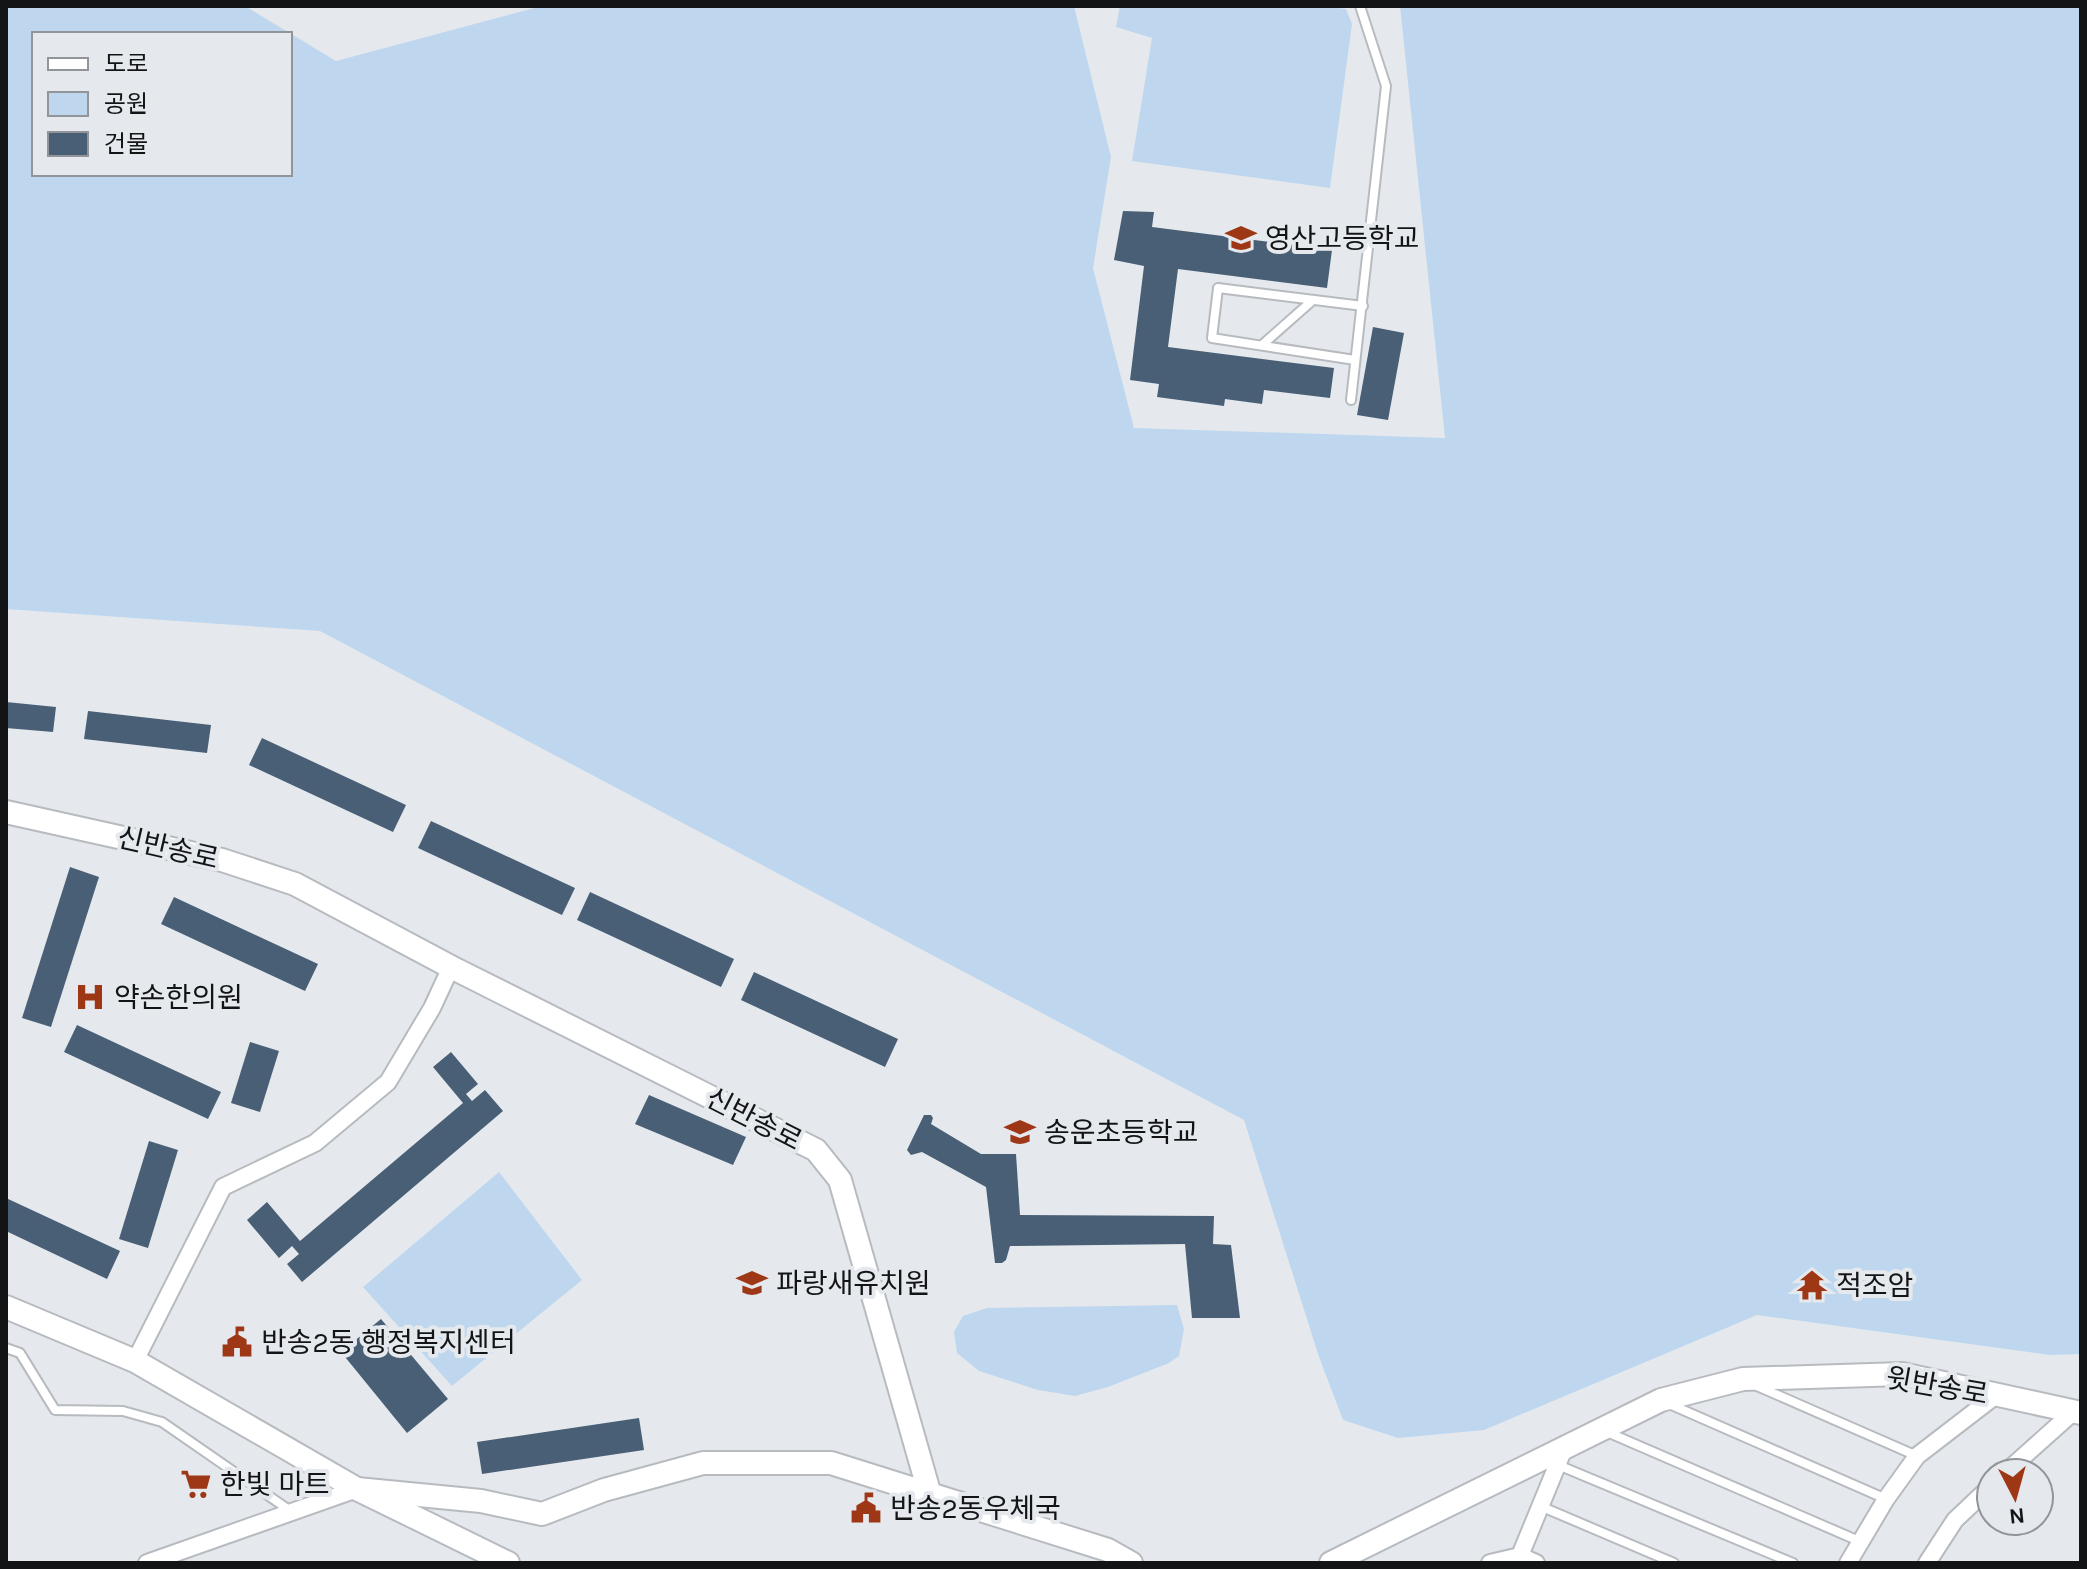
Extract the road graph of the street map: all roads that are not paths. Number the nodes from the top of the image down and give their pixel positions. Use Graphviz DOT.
graph roads {
  1 [pos="1360,6"];
  2 [pos="1313,300"];
  3 [pos="1363,306"];
  4 [pos="1262,345"];
  5 [pos="1355,360"];
  6 [pos="1351,400"];
  7 [pos="6,812"];
  8 [pos="451,967"];
  9 [pos="6,1307"];
  10 [pos="6,1348"];
  11 [pos="135,1361"];
  12 [pos="1743,1379"];
  13 [pos="1995,1396"];
  14 [pos="1661,1400"];
  15 [pos="2077,1413"];
  16 [pos="1601,1429"];
  17 [pos="1917,1456"];
  18 [pos="2024,1457"];
  19 [pos="1560,1458"];
  20 [pos="357,1489"];
  21 [pos="930,1495"];
  22 [pos="1886,1499"];
  23 [pos="1975,1501"];
  24 [pos="1540,1506"];
  25 [pos="293,1512"];
  26 [pos="1859,1541"];
  27 [pos="1518,1560"];
  28 [pos="151,1562"];
  29 [pos="508,1563"];
  30 [pos="1131,1563"];
  31 [pos="1331,1563"];
  32 [pos="1490,1563"];
  33 [pos="1536,1563"];
  34 [pos="1674,1563"];
  35 [pos="1793,1563"];
  36 [pos="1848,1563"];
  37 [pos="1927,1563"];
  1 -- 3 [label="lane"];
  2 -- 3 [label="lane"];
  2 -- 4 [label="lane"];
  2 -- 4 [label="lane"];
  3 -- 5 [label="lane"];
  4 -- 5 [label="lane"];
  5 -- 6 [label="lane"];
  7 -- 8 [label="main road, 신반송로"];
  8 -- 11 [label="street"];
  8 -- 21 [label="main road, 신반송로"];
  9 -- 11 [label="main road"];
  10 -- 25 [label="lane"];
  11 -- 20 [label="main road"];
  12 -- 13 [label="main road, 윗반송로"];
  12 -- 14 [label="main road, 윗반송로"];
  12 -- 17 [label="lane"];
  13 -- 15 [label="main road, 윗반송로"];
  13 -- 17 [label="street"];
  14 -- 16 [label="main road, 윗반송로"];
  14 -- 22 [label="lane"];
  15 -- 18 [label="street"];
  16 -- 19 [label="main road, 윗반송로"];
  16 -- 26 [label="lane"];
  17 -- 22 [label="street"];
  19 -- 24 [label="street"];
  19 -- 31 [label="main road, 윗반송로"];
  19 -- 35 [label="lane"];
  20 -- 21 [label="main road"];
  20 -- 25 [label="street"];
  20 -- 29 [label="main road"];
  21 -- 30 [label="main road"];
  22 -- 26 [label="street"];
  23 -- 37 [label="street"];
  24 -- 27 [label="street"];
  24 -- 34 [label="lane"];
  25 -- 28 [label="street"];
  26 -- 36 [label="street"];
  27 -- 32 [label="street"];
  27 -- 33 [label="street"];
}
